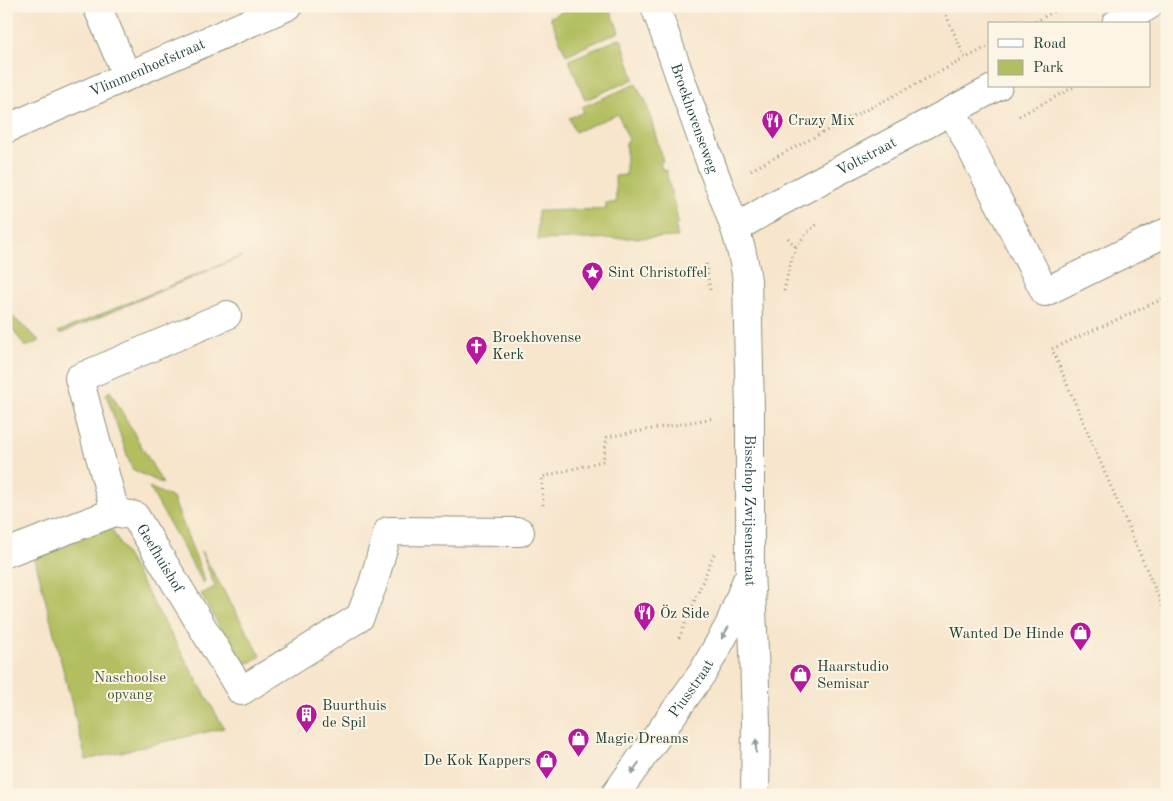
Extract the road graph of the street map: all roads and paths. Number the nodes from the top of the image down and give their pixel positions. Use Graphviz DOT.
graph roads {
  1 [pos="97,6"];
  2 [pos="288,6"];
  3 [pos="655,6"];
  4 [pos="942,6"];
  5 [pos="1064,6"];
  6 [pos="1148,6"];
  7 [pos="1035,22"];
  8 [pos="1120,22"];
  9 [pos="988,46"];
  10 [pos="965,58"];
  11 [pos="128,76"];
  12 [pos="990,91"];
  13 [pos="952,110"];
  14 [pos="6,129"];
  15 [pos="747,173"];
  16 [pos="736,228"];
  17 [pos="1167,232"];
  18 [pos="1167,297"];
  19 [pos="227,315"];
  20 [pos="750,412"];
  21 [pos="115,512"];
  22 [pos="750,512"];
  23 [pos="520,532"];
  24 [pos="6,553"];
  25 [pos="750,572"];
  26 [pos="1167,617"];
  27 [pos="677,645"];
  28 [pos="615,795"];
  29 [pos="755,795"];
  1 -- 11 [label="street"];
  2 -- 11 [label="street, Vlimmenhoefstraat"];
  3 -- 16 [label="street, Broekhovenseweg"];
  4 -- 10 [label="path"];
  5 -- 7 [label="path"];
  6 -- 8 [label="street"];
  9 -- 10 [label="path"];
  10 -- 12 [label="path"];
  10 -- 15 [label="path"];
  11 -- 14 [label="street, Vlimmenhoefstraat"];
  12 -- 13 [label="street, Voltstraat"];
  13 -- 16 [label="street, Voltstraat"];
  13 -- 17 [label="street"];
  16 -- 20 [label="street, Bisschop Zwijsenstraat"];
  18 -- 26 [label="path"];
  19 -- 21 [label="street"];
  20 -- 22 [label="street, Bisschop Zwijsenstraat"];
  20 -- 23 [label="path"];
  21 -- 23 [label="street, Geefhuishof"];
  21 -- 24 [label="street"];
  22 -- 25 [label="street, Bisschop Zwijsenstraat"];
  22 -- 27 [label="path"];
  25 -- 28 [label="street, Piusstraat, one-way"];
  29 -- 25 [label="street, Bisschop Zwijsenstraat, one-way"];
}
